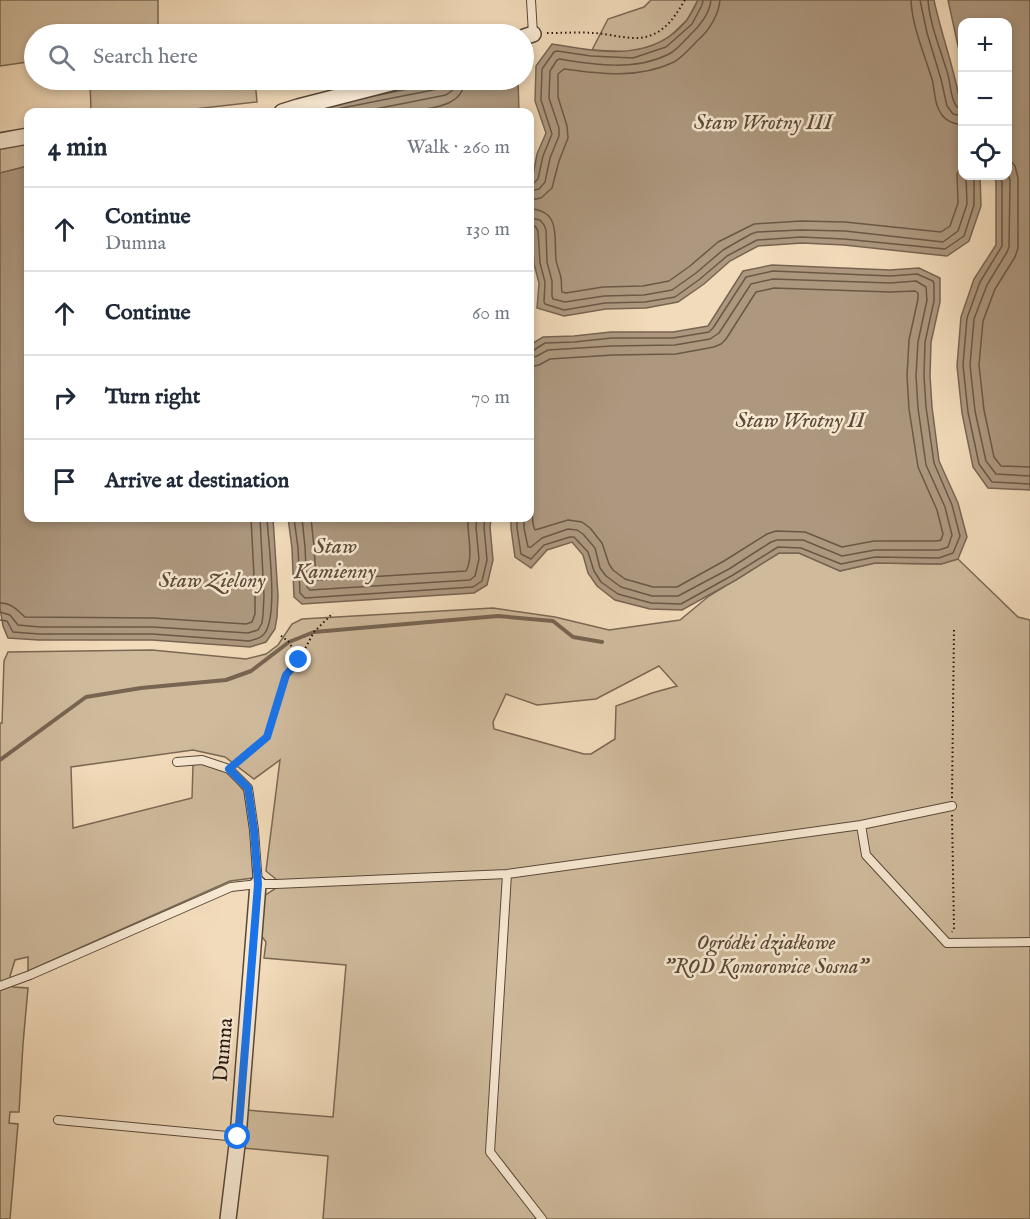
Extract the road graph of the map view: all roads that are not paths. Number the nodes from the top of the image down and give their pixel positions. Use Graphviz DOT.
graph roads {
  1 [pos="531,0"];
  2 [pos="529,24"];
  3 [pos="365,90"];
  4 [pos="295,108"];
  5 [pos="24,137"];
  6 [pos="0,141"];
  7 [pos="177,762"];
  8 [pos="952,806"];
  9 [pos="861,825"];
  10 [pos="507,874"];
  11 [pos="258,884"];
  12 [pos="1030,942"];
  13 [pos="0,986"];
  14 [pos="58,1120"];
  15 [pos="238,1137"];
  16 [pos="228,1219"];
  17 [pos="542,1219"];
  1 -- 2 [label="lane"];
  3 -- 4 [label="street"];
  5 -- 6 [label="street"];
  7 -- 11 [label="lane"];
  8 -- 9 [label="lane"];
  9 -- 10 [label="lane"];
  9 -- 12 [label="lane"];
  10 -- 11 [label="lane"];
  10 -- 17 [label="lane"];
  11 -- 13 [label="lane"];
  11 -- 15 [label="street, Dumna"];
  14 -- 15 [label="lane"];
  15 -- 16 [label="street, Dumna"];
}
